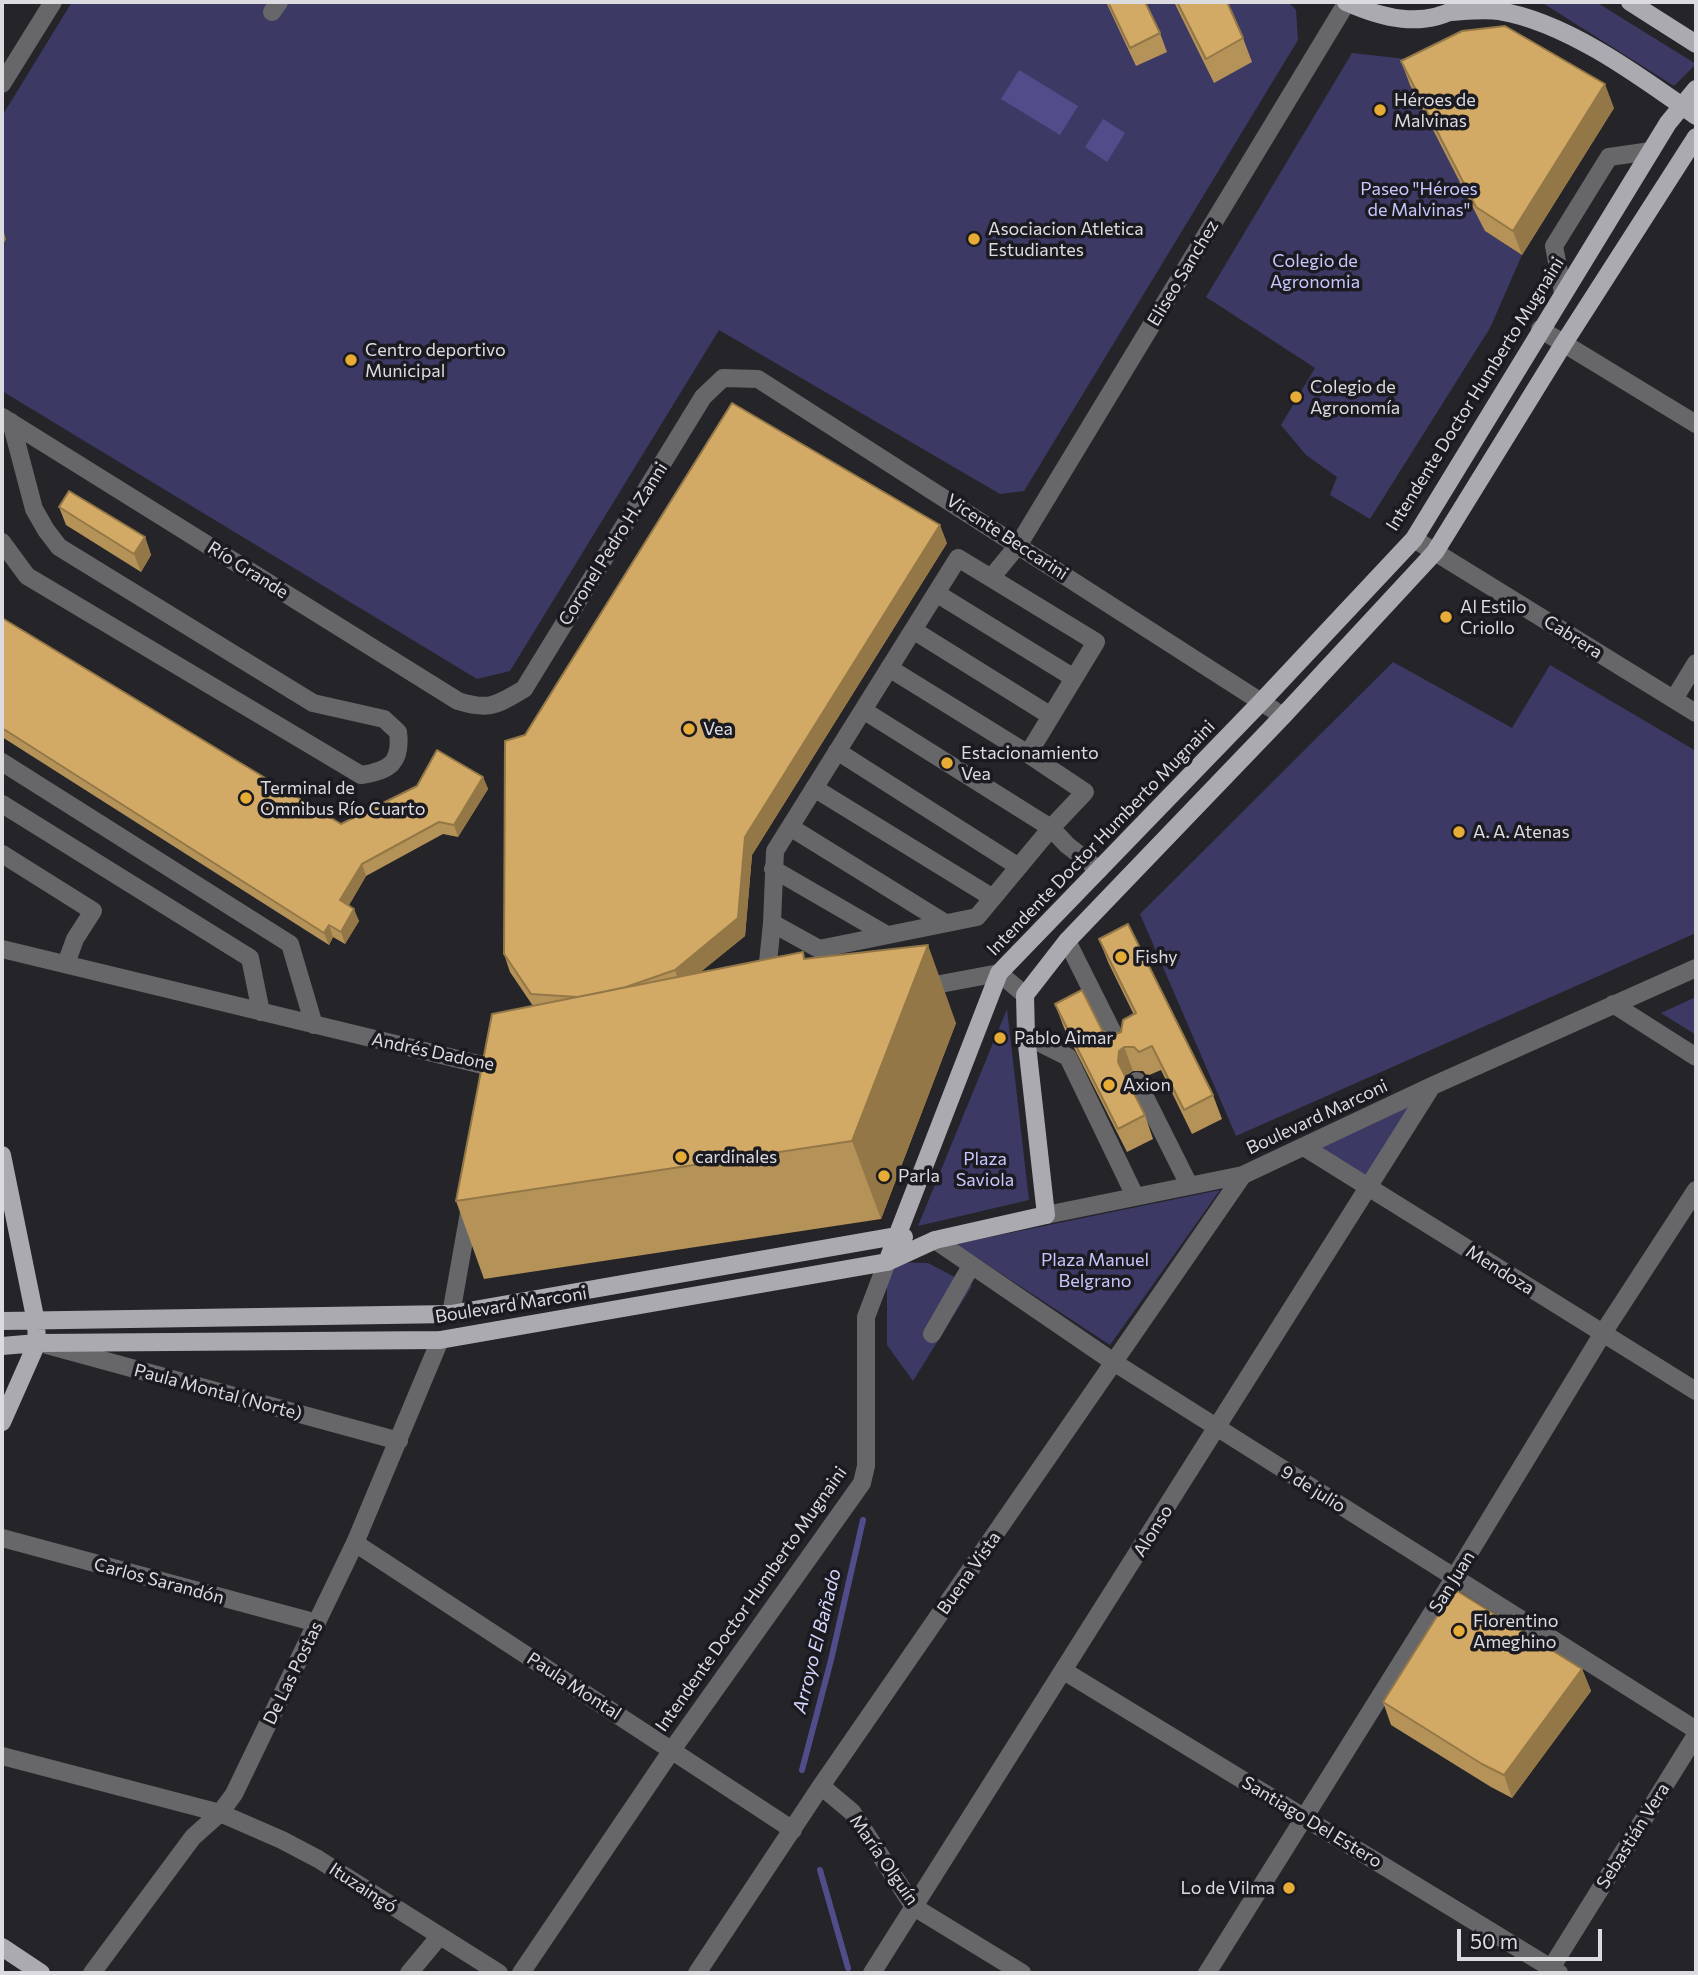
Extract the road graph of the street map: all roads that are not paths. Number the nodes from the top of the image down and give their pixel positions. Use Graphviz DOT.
graph roads {
  1 [pos="53,2"];
  2 [pos="1347,2"];
  3 [pos="1468,2"];
  4 [pos="1636,3"];
  5 [pos="1451,12"];
  6 [pos="1696,44"];
  7 [pos="2,84"];
  8 [pos="1696,89"];
  9 [pos="1689,111"];
  10 [pos="1696,137"];
  11 [pos="1651,151"];
  12 [pos="1563,293"];
  13 [pos="1540,329"];
  14 [pos="1564,343"];
  15 [pos="723,378"];
  16 [pos="6,420"];
  17 [pos="1696,424"];
  18 [pos="1414,539"];
  19 [pos="2,542"];
  20 [pos="1019,544"];
  21 [pos="1435,552"];
  22 [pos="991,579"];
  23 [pos="936,593"];
  24 [pos="913,630"];
  25 [pos="1696,663"];
  26 [pos="889,668"];
  27 [pos="1074,678"];
  28 [pos="1674,699"];
  29 [pos="1262,701"];
  30 [pos="499,704"];
  31 [pos="863,710"];
  32 [pos="1696,713"];
  33 [pos="1051,716"];
  34 [pos="1283,716"];
  35 [pos="837,751"];
  36 [pos="1028,754"];
  37 [pos="2,762"];
  38 [pos="814,788"];
  39 [pos="2,804"];
  40 [pos="790,827"];
  41 [pos="1051,828"];
  42 [pos="2,853"];
  43 [pos="1019,866"];
  44 [pos="773,869"];
  45 [pos="1099,870"];
  46 [pos="993,898"];
  47 [pos="772,923"];
  48 [pos="945,923"];
  49 [pos="887,935"];
  50 [pos="1067,941"];
  51 [pos="2,949"];
  52 [pos="66,964"];
  53 [pos="1696,968"];
  54 [pos="999,973"];
  55 [pos="896,993"];
  56 [pos="766,995"];
  57 [pos="1025,995"];
  58 [pos="1612,1004"];
  59 [pos="261,1012"];
  60 [pos="314,1025"];
  61 [pos="1026,1036"];
  62 [pos="1121,1049"];
  63 [pos="1696,1056"];
  64 [pos="522,1063"];
  65 [pos="1138,1081"];
  66 [pos="1432,1086"];
  67 [pos="1304,1147"];
  68 [pos="2,1155"];
  69 [pos="1243,1175"];
  70 [pos="1189,1185"];
  71 [pos="1367,1188"];
  72 [pos="1696,1190"];
  73 [pos="473,1191"];
  74 [pos="1135,1196"];
  75 [pos="1046,1215"];
  76 [pos="896,1236"];
  77 [pos="935,1240"];
  78 [pos="887,1262"];
  79 [pos="971,1266"];
  80 [pos="450,1314"];
  81 [pos="2,1321"];
  82 [pos="36,1322"];
  83 [pos="1603,1333"];
  84 [pos="932,1334"];
  85 [pos="440,1340"];
  86 [pos="37,1342"];
  87 [pos="2,1346"];
  88 [pos="1115,1363"];
  89 [pos="1696,1391"];
  90 [pos="2,1422"];
  91 [pos="1217,1428"];
  92 [pos="399,1441"];
  93 [pos="2,1538"];
  94 [pos="355,1543"];
  95 [pos="1454,1578"];
  96 [pos="317,1623"];
  97 [pos="1064,1671"];
  98 [pos="1696,1730"];
  99 [pos="1696,1735"];
  100 [pos="672,1750"];
  101 [pos="2,1756"];
  102 [pos="821,1786"];
  103 [pos="220,1814"];
  104 [pos="1305,1817"];
  105 [pos="793,1830"];
  106 [pos="914,1907"];
  107 [pos="439,1937"];
  108 [pos="2,1948"];
  109 [pos="1553,1972"];
  110 [pos="41,1973"];
  111 [pos="92,1973"];
  112 [pos="409,1973"];
  113 [pos="499,1973"];
  114 [pos="520,1973"];
  115 [pos="697,1973"];
  116 [pos="872,1973"];
  117 [pos="1022,1973"];
  118 [pos="1207,1973"];
  1 -- 7 [label="street"];
  2 -- 5 [label="main road"];
  2 -- 20 [label="street, Eliseo Sanchez"];
  3 -- 5 [label="main road"];
  4 -- 6 [label="main road"];
  5 -- 9 [label="main road"];
  8 -- 9 [label="main road, Intendente Doctor Humberto Mugnaini"];
  9 -- 11 [label="main road, Intendente Doctor Humberto Mugnaini"];
  10 -- 14 [label="main road"];
  11 -- 12 [label="main road, Intendente Doctor Humberto Mugnaini"];
  11 -- 12 [label="street"];
  12 -- 13 [label="main road, Intendente Doctor Humberto Mugnaini"];
  13 -- 14 [label="street"];
  13 -- 18 [label="main road, Intendente Doctor Humberto Mugnaini"];
  14 -- 17 [label="street"];
  14 -- 21 [label="main road"];
  15 -- 20 [label="street, Vicente Beccarini"];
  15 -- 30 [label="street, Coronel Pedro H. Zanni"];
  16 -- 19 [label="street"];
  16 -- 30 [label="street, Río Grande"];
  18 -- 21 [label="street, Cabrera"];
  18 -- 29 [label="main road, Intendente Doctor Humberto Mugnaini"];
  20 -- 22 [label="street, Eliseo Sanchez"];
  20 -- 29 [label="street, Vicente Beccarini"];
  21 -- 28 [label="street, Cabrera"];
  21 -- 34 [label="main road"];
  22 -- 23 [label="street"];
  22 -- 27 [label="street"];
  23 -- 24 [label="street"];
  23 -- 27 [label="street"];
  24 -- 26 [label="street"];
  24 -- 33 [label="street"];
  25 -- 28 [label="street"];
  26 -- 31 [label="street"];
  26 -- 36 [label="street"];
  27 -- 33 [label="street"];
  28 -- 32 [label="street, Cabrera"];
  29 -- 34 [label="street, Vicente Beccarini"];
  29 -- 45 [label="main road, Intendente Doctor Humberto Mugnaini"];
  31 -- 35 [label="street"];
  31 -- 41 [label="street"];
  33 -- 36 [label="street"];
  34 -- 50 [label="main road"];
  35 -- 38 [label="street"];
  35 -- 43 [label="street"];
  36 -- 41 [label="street"];
  37 -- 60 [label="street"];
  38 -- 40 [label="street"];
  38 -- 46 [label="street"];
  39 -- 59 [label="street"];
  40 -- 44 [label="street"];
  40 -- 48 [label="street"];
  41 -- 43 [label="street"];
  41 -- 45 [label="street"];
  42 -- 52 [label="street"];
  43 -- 46 [label="street"];
  44 -- 47 [label="street"];
  44 -- 49 [label="street"];
  45 -- 54 [label="main road, Intendente Doctor Humberto Mugnaini"];
  46 -- 48 [label="street"];
  47 -- 49 [label="street"];
  47 -- 56 [label="street"];
  48 -- 49 [label="street"];
  50 -- 57 [label="main road"];
  50 -- 62 [label="street"];
  51 -- 52 [label="street, Andrés Dadone"];
  52 -- 59 [label="street, Andrés Dadone"];
  53 -- 58 [label="street, Boulevard Marconi"];
  54 -- 55 [label="street"];
  54 -- 57 [label="street"];
  54 -- 76 [label="main road, Intendente Doctor Humberto Mugnaini"];
  57 -- 61 [label="main road"];
  58 -- 63 [label="street"];
  58 -- 66 [label="street, Boulevard Marconi"];
  59 -- 60 [label="street, Andrés Dadone"];
  60 -- 64 [label="street, Andrés Dadone"];
  61 -- 74 [label="street"];
  61 -- 75 [label="main road"];
  65 -- 70 [label="street"];
  66 -- 67 [label="street, Boulevard Marconi"];
  66 -- 71 [label="street, Alonso"];
  67 -- 69 [label="street, Boulevard Marconi"];
  67 -- 71 [label="street, Mendoza"];
  68 -- 82 [label="main road"];
  69 -- 70 [label="street, Boulevard Marconi"];
  69 -- 88 [label="street, Buena Vista"];
  70 -- 74 [label="street, Boulevard Marconi"];
  71 -- 83 [label="street, Mendoza"];
  71 -- 91 [label="street, Alonso"];
  72 -- 83 [label="street, San Juan"];
  73 -- 80 [label="street"];
  74 -- 75 [label="street, Boulevard Marconi"];
  75 -- 77 [label="main road, Boulevard Marconi"];
  76 -- 77 [label="main road, Boulevard Marconi"];
  76 -- 78 [label="main road, Intendente Doctor Humberto Mugnaini"];
  76 -- 80 [label="main road, Boulevard Marconi"];
  77 -- 78 [label="main road, Boulevard Marconi"];
  77 -- 79 [label="street, 9 de julio"];
  78 -- 85 [label="main road, Boulevard Marconi"];
  78 -- 100 [label="street, Intendente Doctor Humberto Mugnaini"];
  79 -- 84 [label="street"];
  79 -- 88 [label="street, 9 de julio"];
  80 -- 82 [label="main road, Boulevard Marconi"];
  81 -- 82 [label="main road, Boulevard Marconi"];
  82 -- 86 [label="main road"];
  83 -- 89 [label="street, Mendoza"];
  83 -- 95 [label="street, San Juan"];
  85 -- 86 [label="main road, Boulevard Marconi"];
  85 -- 92 [label="street, De Las Postas"];
  86 -- 87 [label="main road, Boulevard Marconi"];
  86 -- 90 [label="main road"];
  86 -- 92 [label="street, Paula Montal (Norte)"];
  88 -- 91 [label="street, 9 de julio"];
  88 -- 102 [label="street, Buena Vista"];
  91 -- 95 [label="street, 9 de julio"];
  91 -- 97 [label="street, Alonso"];
  92 -- 94 [label="street, De Las Postas"];
  93 -- 96 [label="street, Carlos Sarandón"];
  94 -- 96 [label="street, De Las Postas"];
  94 -- 100 [label="street, Paula Montal"];
  95 -- 98 [label="street, 9 de julio"];
  95 -- 104 [label="street, San Juan"];
  96 -- 103 [label="street, De Las Postas"];
  97 -- 104 [label="street, Santiago Del Estero"];
  97 -- 106 [label="street, Alonso"];
  99 -- 109 [label="street, Sebastián Vera"];
  100 -- 105 [label="street, Paula Montal"];
  100 -- 114 [label="street, Intendente Doctor Humberto Mugnaini"];
  101 -- 103 [label="street, Ituzaingó"];
  102 -- 105 [label="street, Buena Vista"];
  102 -- 106 [label="street, María Olguín"];
  103 -- 107 [label="street, Ituzaingó"];
  103 -- 111 [label="street, De Las Postas"];
  104 -- 109 [label="street, Santiago Del Estero"];
  104 -- 118 [label="street, San Juan"];
  105 -- 115 [label="street, Buena Vista"];
  106 -- 116 [label="street, Alonso"];
  106 -- 117 [label="street, María Olguín"];
  107 -- 112 [label="street"];
  107 -- 113 [label="street, Ituzaingó"];
  108 -- 110 [label="main road"];
}
